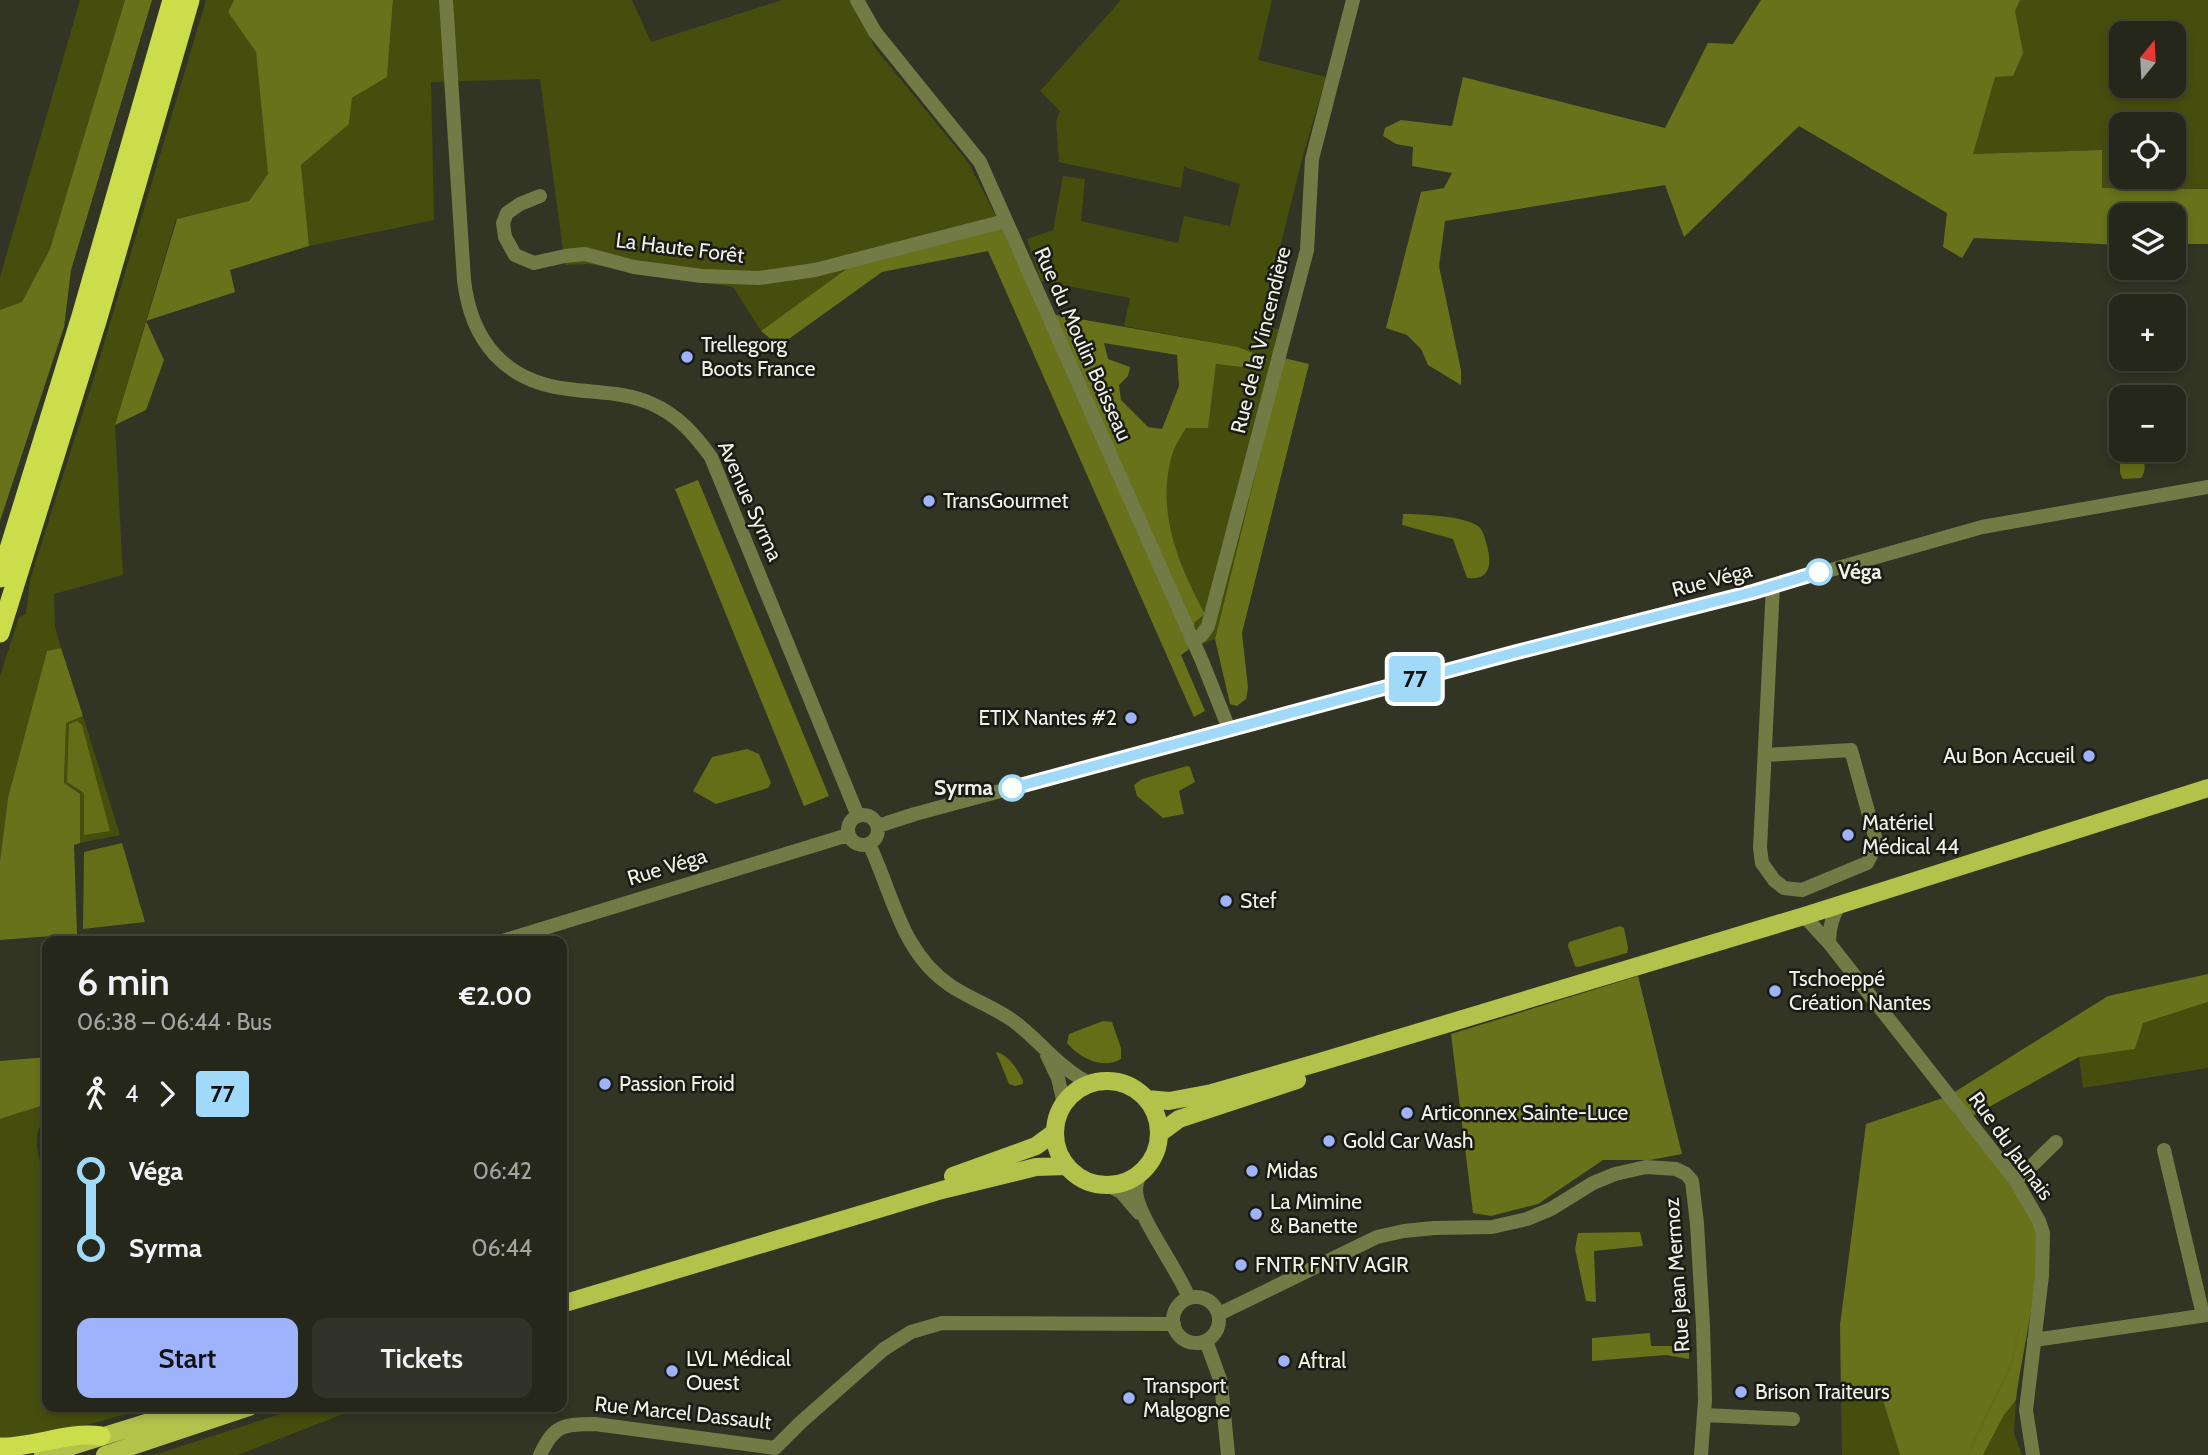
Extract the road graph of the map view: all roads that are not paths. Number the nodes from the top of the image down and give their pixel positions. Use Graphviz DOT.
graph roads {
  1 [pos="172,0"];
  2 [pos="190,0"];
  3 [pos="446,0"];
  4 [pos="857,0"];
  5 [pos="1353,0"];
  6 [pos="540,195"];
  7 [pos="1005,221"];
  8 [pos="2208,487"];
  9 [pos="0,578"];
  10 [pos="1773,585"];
  11 [pos="0,633"];
  12 [pos="1192,640"];
  13 [pos="1224,730"];
  14 [pos="1765,755"];
  15 [pos="2208,788"];
  16 [pos="858,816"];
  17 [pos="878,826"];
  18 [pos="848,835"];
  19 [pos="869,844"];
  20 [pos="1840,904"];
  21 [pos="1804,916"];
  22 [pos="519,936"];
  23 [pos="1829,943"];
  24 [pos="1505,1006"];
  25 [pos="1041,1045"];
  26 [pos="1091,1084"];
  27 [pos="1147,1099"];
  28 [pos="1064,1104"];
  29 [pos="1055,1132"];
  30 [pos="1160,1133"];
  31 [pos="2056,1142"];
  32 [pos="2164,1150"];
  33 [pos="1067,1166"];
  34 [pos="1140,1174"];
  35 [pos="2016,1181"];
  36 [pos="1107,1185"];
  37 [pos="1149,1225"];
  38 [pos="772,1239"];
  39 [pos="1189,1298"];
  40 [pos="567,1302"];
  41 [pos="1219,1314"];
  42 [pos="2205,1315"];
  43 [pos="1174,1324"];
  44 [pos="2034,1340"];
  45 [pos="1206,1341"];
  46 [pos="185,1412"];
  47 [pos="230,1412"];
  48 [pos="1704,1415"];
  49 [pos="1793,1419"];
  50 [pos="103,1446"];
  51 [pos="0,1447"];
  52 [pos="775,1451"];
  53 [pos="43,1455"];
  54 [pos="540,1455"];
  55 [pos="1228,1455"];
  56 [pos="1700,1455"];
  57 [pos="2034,1455"];
  1 -- 9 [label="highway"];
  2 -- 11 [label="highway"];
  3 -- 16 [label="street, Avenue Syrma"];
  4 -- 7 [label="street, Rue du Moulin Boisseau"];
  5 -- 12 [label="street, Rue de la Vincendière"];
  6 -- 7 [label="street, La Haute Forêt"];
  7 -- 12 [label="street, Rue du Moulin Boisseau"];
  8 -- 10 [label="street, Rue Véga"];
  10 -- 13 [label="street, Rue Véga"];
  10 -- 14 [label="street"];
  12 -- 13 [label="street, Rue du Moulin Boisseau"];
  13 -- 17 [label="street, Rue Véga"];
  14 -- 14 [label="street"];
  15 -- 20 [label="main road"];
  16 -- 17 [label="street"];
  16 -- 18 [label="street"];
  17 -- 19 [label="street"];
  18 -- 19 [label="street"];
  18 -- 22 [label="street, Rue Véga"];
  19 -- 25 [label="street"];
  20 -- 21 [label="main road"];
  20 -- 23 [label="street"];
  21 -- 23 [label="street, Rue du Jaunais"];
  21 -- 24 [label="main road"];
  23 -- 35 [label="street, Rue du Jaunais"];
  24 -- 27 [label="main road"];
  24 -- 30 [label="main road"];
  25 -- 26 [label="street"];
  25 -- 28 [label="street"];
  26 -- 27 [label="main road"];
  26 -- 28 [label="main road"];
  27 -- 30 [label="main road"];
  28 -- 29 [label="main road"];
  29 -- 33 [label="main road"];
  29 -- 38 [label="main road"];
  30 -- 34 [label="main road"];
  31 -- 35 [label="street"];
  32 -- 42 [label="street"];
  33 -- 36 [label="main road"];
  33 -- 38 [label="main road"];
  34 -- 36 [label="main road"];
  34 -- 37 [label="street"];
  35 -- 44 [label="street, Rue du Jaunais"];
  36 -- 37 [label="street"];
  37 -- 39 [label="street"];
  38 -- 40 [label="main road"];
  39 -- 41 [label="street"];
  39 -- 43 [label="street"];
  41 -- 45 [label="street"];
  41 -- 48 [label="street, Rue Jean Mermoz"];
  42 -- 44 [label="street"];
  43 -- 45 [label="street"];
  43 -- 52 [label="street, Rue Marcel Dassault"];
  44 -- 57 [label="street, Rue du Jaunais"];
  45 -- 55 [label="street"];
  46 -- 50 [label="main road"];
  47 -- 50 [label="main road"];
  48 -- 49 [label="street"];
  48 -- 56 [label="street, Rue Jean Mermoz"];
  50 -- 51 [label="highway"];
  50 -- 53 [label="main road"];
  52 -- 54 [label="street, Rue Marcel Dassault"];
}
